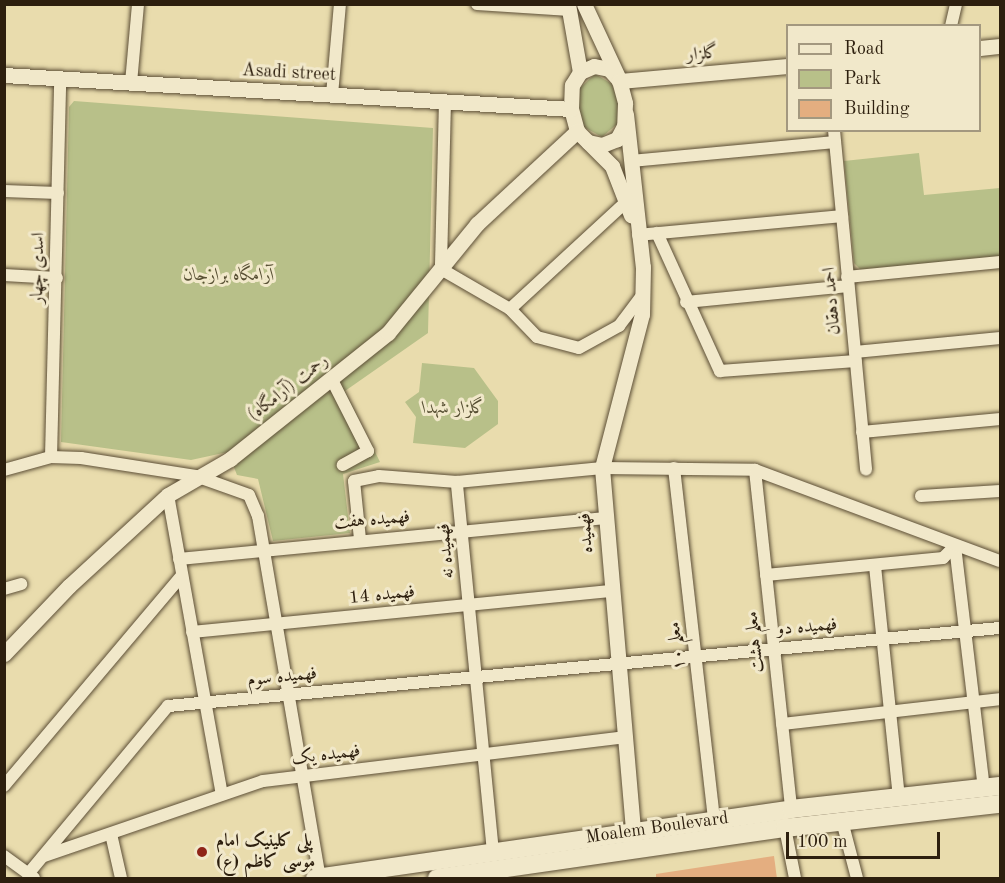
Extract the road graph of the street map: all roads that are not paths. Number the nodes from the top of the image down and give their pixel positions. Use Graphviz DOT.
graph roads {
  1 [pos="138,4"];
  2 [pos="340,4"];
  3 [pos="477,4"];
  4 [pos="584,4"];
  5 [pos="956,4"];
  6 [pos="569,7"];
  7 [pos="951,24"];
  8 [pos="1000,46"];
  9 [pos="981,48"];
  10 [pos="786,66"];
  11 [pos="580,72"];
  12 [pos="4,75"];
  13 [pos="60,79"];
  14 [pos="619,81"];
  15 [pos="131,83"];
  16 [pos="332,95"];
  17 [pos="445,101"];
  18 [pos="571,109"];
  19 [pos="626,114"];
  20 [pos="834,136"];
  21 [pos="582,137"];
  22 [pos="631,160"];
  23 [pos="4,191"];
  24 [pos="58,193"];
  25 [pos="626,201"];
  26 [pos="842,216"];
  27 [pos="657,233"];
  28 [pos="638,235"];
  29 [pos="1000,262"];
  30 [pos="441,269"];
  31 [pos="4,275"];
  32 [pos="57,278"];
  33 [pos="848,281"];
  34 [pos="643,294"];
  35 [pos="686,302"];
  36 [pos="510,309"];
  37 [pos="1000,338"];
  38 [pos="855,357"];
  39 [pos="331,378"];
  40 [pos="1000,419"];
  41 [pos="862,432"];
  42 [pos="51,457"];
  43 [pos="343,465"];
  44 [pos="602,468"];
  45 [pos="674,468"];
  46 [pos="866,469"];
  47 [pos="4,470"];
  48 [pos="755,470"];
  49 [pos="196,476"];
  50 [pos="457,482"];
  51 [pos="1000,490"];
  52 [pos="168,495"];
  53 [pos="921,496"];
  54 [pos="603,518"];
  55 [pos="462,531"];
  56 [pos="360,539"];
  57 [pos="955,546"];
  58 [pos="264,548"];
  59 [pos="179,559"];
  60 [pos="1000,561"];
  61 [pos="876,566"];
  62 [pos="182,575"];
  63 [pos="766,575"];
  64 [pos="21,584"];
  65 [pos="4,589"];
  66 [pos="610,591"];
  67 [pos="469,604"];
  68 [pos="277,623"];
  69 [pos="1000,628"];
  70 [pos="964,631"];
  71 [pos="192,632"];
  72 [pos="883,638"];
  73 [pos="7,648"];
  74 [pos="774,648"];
  75 [pos="697,655"];
  76 [pos="617,662"];
  77 [pos="476,676"];
  78 [pos="289,694"];
  79 [pos="1000,699"];
  80 [pos="205,702"];
  81 [pos="974,704"];
  82 [pos="890,712"];
  83 [pos="782,724"];
  84 [pos="624,737"];
  85 [pos="483,758"];
  86 [pos="304,779"];
  87 [pos="4,786"];
  88 [pos="992,787"];
  89 [pos="222,794"];
  90 [pos="899,797"];
  91 [pos="1000,804"];
  92 [pos="790,809"];
  93 [pos="714,819"];
  94 [pos="842,821"];
  95 [pos="785,828"];
  96 [pos="111,834"];
  97 [pos="634,841"];
  98 [pos="493,852"];
  99 [pos="4,856"];
  100 [pos="43,856"];
  101 [pos="31,877"];
  102 [pos="318,878"];
  103 [pos="121,879"];
  104 [pos="437,879"];
  105 [pos="795,879"];
  106 [pos="857,879"];
  1 -- 15 [label="street"];
  2 -- 16 [label="street"];
  3 -- 6 [label="street"];
  4 -- 14 [label="street"];
  5 -- 7 [label="street"];
  6 -- 11 [label="street"];
  8 -- 9 [label="street"];
  10 -- 14 [label="street, گلزار"];
  11 -- 14 [label="street"];
  11 -- 18 [label="street"];
  12 -- 13 [label="street, Asadi street"];
  13 -- 15 [label="street, Asadi street"];
  13 -- 24 [label="street, اسدی چهار"];
  14 -- 19 [label="street"];
  15 -- 16 [label="street, Asadi street"];
  16 -- 17 [label="street, Asadi street"];
  17 -- 18 [label="street, Asadi street"];
  17 -- 30 [label="street"];
  18 -- 21 [label="street"];
  19 -- 21 [label="street"];
  19 -- 22 [label="street"];
  20 -- 22 [label="street"];
  20 -- 26 [label="street, احمد دهقان"];
  21 -- 25 [label="street"];
  21 -- 30 [label="street, رحمت (آرامگاه)"];
  22 -- 28 [label="street"];
  23 -- 24 [label="street"];
  24 -- 32 [label="street, اسدی چهار"];
  25 -- 28 [label="street"];
  25 -- 36 [label="street"];
  26 -- 27 [label="street"];
  26 -- 33 [label="street, احمد دهقان"];
  27 -- 28 [label="street"];
  27 -- 35 [label="street"];
  28 -- 34 [label="street, فهمیده"];
  29 -- 33 [label="street"];
  30 -- 36 [label="street"];
  30 -- 39 [label="street, رحمت (آرامگاه)"];
  31 -- 32 [label="street"];
  32 -- 42 [label="street, اسدی چهار"];
  33 -- 35 [label="street"];
  33 -- 38 [label="street, احمد دهقان"];
  34 -- 36 [label="street"];
  34 -- 44 [label="street, فهمیده"];
  35 -- 38 [label="street"];
  37 -- 38 [label="street"];
  38 -- 41 [label="street, احمد دهقان"];
  39 -- 43 [label="street"];
  39 -- 49 [label="street, رحمت (آرامگاه)"];
  40 -- 41 [label="street"];
  41 -- 46 [label="street, احمد دهقان"];
  42 -- 47 [label="street"];
  42 -- 49 [label="street"];
  44 -- 45 [label="street"];
  44 -- 50 [label="street"];
  44 -- 54 [label="street, فهمیده"];
  45 -- 48 [label="street"];
  45 -- 75 [label="street, معلم ۱۰"];
  48 -- 57 [label="street"];
  48 -- 63 [label="street, معلم هشت"];
  49 -- 52 [label="street, رحمت (آرامگاه)"];
  49 -- 58 [label="street"];
  50 -- 55 [label="street, فهمیده نه"];
  50 -- 56 [label="street"];
  51 -- 53 [label="street"];
  52 -- 59 [label="street"];
  52 -- 73 [label="street, رحمت (آرامگاه)"];
  54 -- 55 [label="street, فهمیده هفت"];
  54 -- 66 [label="street, فهمیده"];
  55 -- 56 [label="street, فهمیده هفت"];
  55 -- 67 [label="street, فهمیده نه"];
  56 -- 58 [label="street, فهمیده هفت"];
  57 -- 60 [label="street"];
  57 -- 61 [label="street"];
  57 -- 70 [label="street"];
  58 -- 59 [label="street, فهمیده هفت"];
  58 -- 68 [label="street"];
  59 -- 62 [label="street"];
  61 -- 63 [label="street"];
  61 -- 72 [label="street"];
  62 -- 71 [label="street"];
  62 -- 87 [label="street"];
  63 -- 74 [label="street, معلم هشت"];
  64 -- 65 [label="street"];
  66 -- 67 [label="street, فهمیده 14"];
  66 -- 76 [label="street, فهمیده"];
  67 -- 68 [label="street, فهمیده 14"];
  67 -- 77 [label="street, فهمیده نه"];
  68 -- 71 [label="street, فهمیده 14"];
  68 -- 78 [label="street"];
  69 -- 70 [label="street, فهمیده دو"];
  70 -- 72 [label="street, فهمیده دو"];
  70 -- 81 [label="street"];
  71 -- 80 [label="street"];
  72 -- 74 [label="street, فهمیده دو"];
  72 -- 82 [label="street"];
  74 -- 75 [label="street, فهمیده دو"];
  74 -- 83 [label="street, معلم هشت"];
  75 -- 76 [label="street, فهمیده دو"];
  75 -- 93 [label="street, معلم ۱۰"];
  76 -- 77 [label="street, فهمیده سوم"];
  76 -- 84 [label="street, فهمیده"];
  77 -- 78 [label="street, فهمیده سوم"];
  77 -- 85 [label="street, فهمیده نه"];
  78 -- 80 [label="street, فهمیده سوم"];
  78 -- 86 [label="street"];
  79 -- 81 [label="street"];
  80 -- 89 [label="street"];
  80 -- 100 [label="street, فهمیده سوم"];
  81 -- 82 [label="street"];
  81 -- 88 [label="street"];
  82 -- 83 [label="street"];
  82 -- 90 [label="street"];
  83 -- 92 [label="street, معلم هشت"];
  84 -- 85 [label="street, فهمیده یک"];
  84 -- 97 [label="street, فهمیده"];
  85 -- 86 [label="street, فهمیده یک"];
  85 -- 98 [label="street, فهمیده نه"];
  86 -- 89 [label="street, فهمیده یک"];
  86 -- 102 [label="street"];
  88 -- 90 [label="main road, Moalem Boulevard"];
  89 -- 96 [label="street, فهمیده یک"];
  90 -- 92 [label="main road, Moalem Boulevard"];
  91 -- 94 [label="main road, Moalem Boulevard"];
  92 -- 93 [label="main road, Moalem Boulevard"];
  93 -- 97 [label="main road, Moalem Boulevard"];
  94 -- 95 [label="main road, Moalem Boulevard"];
  94 -- 106 [label="street"];
  95 -- 97 [label="main road, Moalem Boulevard"];
  95 -- 105 [label="street"];
  96 -- 100 [label="street, فهمیده یک"];
  96 -- 103 [label="street"];
  97 -- 98 [label="main road, Moalem Boulevard"];
  97 -- 104 [label="main road, Moalem Boulevard"];
  98 -- 102 [label="main road, Moalem Boulevard"];
  99 -- 101 [label="street"];
  100 -- 101 [label="street, فهمیده سوم"];
}
